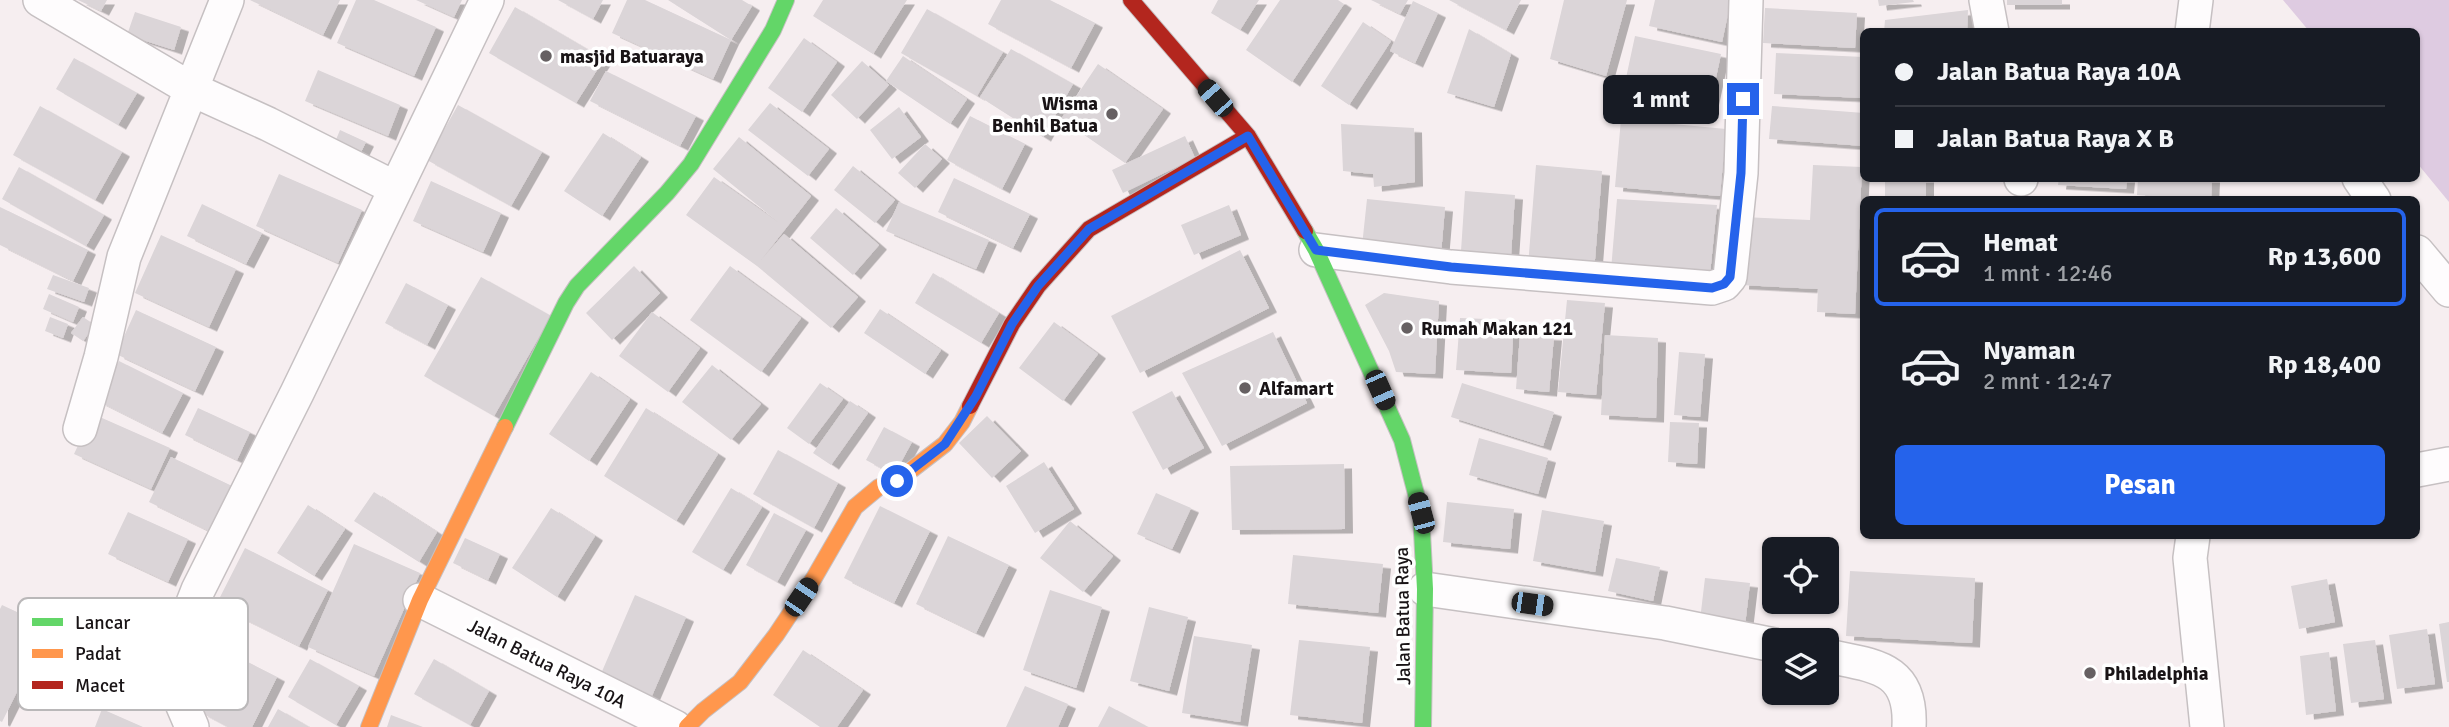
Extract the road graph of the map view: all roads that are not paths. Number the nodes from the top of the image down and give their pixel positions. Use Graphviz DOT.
graph roads {
  1 [pos="40,0"];
  2 [pos="227,0"];
  3 [pos="487,0"];
  4 [pos="786,0"];
  5 [pos="1131,0"];
  6 [pos="1746,0"];
  7 [pos="1986,0"];
  8 [pos="2196,0"];
  9 [pos="1991,28"];
  10 [pos="2192,28"];
  11 [pos="191,89"];
  12 [pos="1248,136"];
  13 [pos="396,188"];
  14 [pos="1316,250"];
  15 [pos="2420,255"];
  16 [pos="2449,290"];
  17 [pos="80,429"];
  18 [pos="2449,464"];
  19 [pos="2420,469"];
  20 [pos="2192,539"];
  21 [pos="1425,589"];
  22 [pos="195,598"];
  23 [pos="420,600"];
  24 [pos="1762,643"];
  25 [pos="1839,659"];
  26 [pos="185,710"];
  27 [pos="192,727"];
  28 [pos="369,727"];
  29 [pos="674,727"];
  30 [pos="687,727"];
  31 [pos="1423,727"];
  32 [pos="1909,727"];
  33 [pos="2207,727"];
  1 -- 11 [label="street"];
  2 -- 11 [label="street"];
  3 -- 13 [label="street"];
  4 -- 23 [label="street"];
  5 -- 12 [label="street, Jalan Batua Raya"];
  6 -- 14 [label="street"];
  7 -- 9 [label="street"];
  8 -- 10 [label="street"];
  11 -- 13 [label="street"];
  11 -- 17 [label="street"];
  12 -- 14 [label="street, Jalan Batua Raya"];
  12 -- 30 [label="street"];
  13 -- 22 [label="street"];
  14 -- 21 [label="street, Jalan Batua Raya"];
  15 -- 16 [label="street"];
  18 -- 19 [label="street"];
  20 -- 33 [label="street"];
  21 -- 24 [label="street"];
  21 -- 31 [label="street, Jalan Batua Raya"];
  23 -- 28 [label="street"];
  23 -- 29 [label="street, Jalan Batua Raya 10A"];
  25 -- 32 [label="street"];
  26 -- 27 [label="street"];
}
